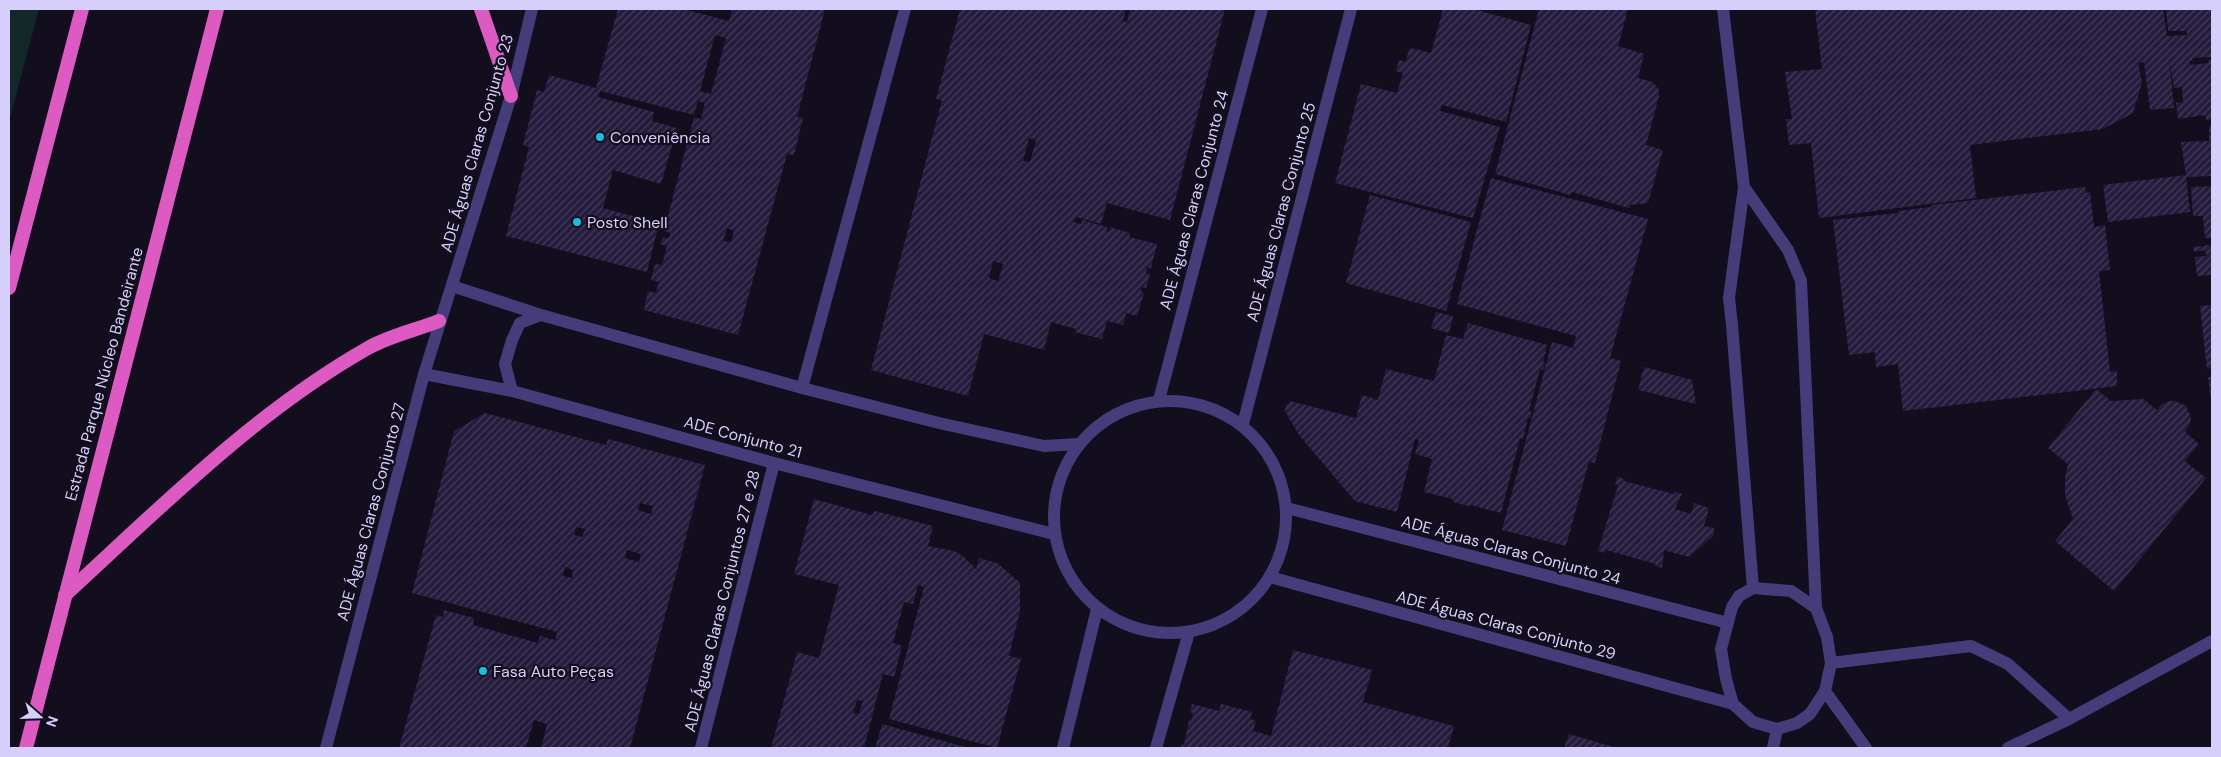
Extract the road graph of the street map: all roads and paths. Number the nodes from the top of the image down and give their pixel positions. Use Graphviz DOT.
graph roads {
  1 [pos="82,9"];
  2 [pos="217,9"];
  3 [pos="481,9"];
  4 [pos="532,9"];
  5 [pos="905,9"];
  6 [pos="1262,9"];
  7 [pos="1351,9"];
  8 [pos="1723,9"];
  9 [pos="511,96"];
  10 [pos="1744,187"];
  11 [pos="452,286"];
  12 [pos="9,288"];
  13 [pos="541,314"];
  14 [pos="439,321"];
  15 [pos="424,374"];
  16 [pos="802,388"];
  17 [pos="512,391"];
  18 [pos="1159,400"];
  19 [pos="1243,424"];
  20 [pos="1078,444"];
  21 [pos="774,463"];
  22 [pos="1286,508"];
  23 [pos="1054,534"];
  24 [pos="1270,577"];
  25 [pos="1753,588"];
  26 [pos="65,596"];
  27 [pos="1816,608"];
  28 [pos="1097,609"];
  29 [pos="1728,623"];
  30 [pos="1189,632"];
  31 [pos="2212,641"];
  32 [pos="1831,663"];
  33 [pos="1825,691"];
  34 [pos="1733,704"];
  35 [pos="2069,719"];
  36 [pos="1777,729"];
  37 [pos="26,748"];
  38 [pos="326,748"];
  39 [pos="701,748"];
  40 [pos="1063,748"];
  41 [pos="1156,748"];
  42 [pos="1773,748"];
  43 [pos="1866,748"];
  44 [pos="2008,748"];
  1 -- 12 [label="highway"];
  2 -- 26 [label="highway, Estrada Parque Núcleo Bandeirante"];
  3 -- 9 [label="highway"];
  4 -- 9 [label="street, ADE Águas Claras Conjunto 23"];
  5 -- 16 [label="street"];
  6 -- 18 [label="street, ADE Águas Claras Conjunto 24"];
  7 -- 19 [label="street, ADE Águas Claras Conjunto 25"];
  8 -- 10 [label="street"];
  9 -- 11 [label="street, ADE Águas Claras Conjunto 23"];
  10 -- 25 [label="street"];
  10 -- 27 [label="street"];
  11 -- 13 [label="street"];
  11 -- 14 [label="street, ADE Águas Claras Conjunto 27"];
  13 -- 16 [label="street"];
  13 -- 17 [label="street"];
  14 -- 15 [label="street, ADE Águas Claras Conjunto 27"];
  14 -- 26 [label="highway"];
  15 -- 17 [label="street, ADE Conjunto 21"];
  15 -- 38 [label="street, ADE Águas Claras Conjunto 27"];
  16 -- 20 [label="street"];
  17 -- 21 [label="street, ADE Conjunto 21"];
  18 -- 19 [label="street"];
  18 -- 20 [label="street"];
  19 -- 22 [label="street"];
  20 -- 23 [label="street"];
  21 -- 23 [label="street, ADE Conjunto 21"];
  21 -- 39 [label="street, ADE Águas Claras Conjuntos 27 e 28"];
  22 -- 24 [label="street"];
  22 -- 29 [label="street, ADE Águas Claras Conjunto 24"];
  23 -- 28 [label="street"];
  24 -- 30 [label="street"];
  24 -- 34 [label="street, ADE Águas Claras Conjunto 29"];
  25 -- 27 [label="street"];
  25 -- 29 [label="street"];
  26 -- 37 [label="highway, Estrada Parque Núcleo Bandeirante"];
  27 -- 32 [label="street"];
  28 -- 30 [label="street"];
  28 -- 40 [label="street"];
  29 -- 34 [label="street"];
  30 -- 41 [label="street"];
  31 -- 35 [label="street"];
  32 -- 33 [label="street"];
  32 -- 35 [label="street"];
  33 -- 36 [label="street"];
  33 -- 43 [label="street"];
  34 -- 36 [label="street"];
  35 -- 44 [label="street"];
  36 -- 42 [label="street"];
}
